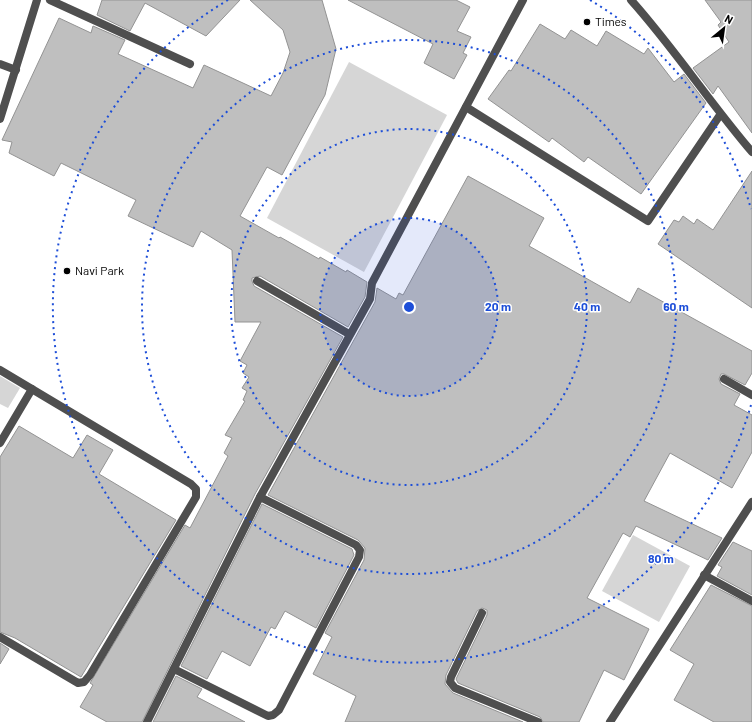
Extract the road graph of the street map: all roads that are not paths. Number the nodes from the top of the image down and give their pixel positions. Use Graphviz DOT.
graph roads {
  1 [pos="37,0"];
  2 [pos="50,0"];
  3 [pos="523,0"];
  4 [pos="631,0"];
  5 [pos="0,64"];
  6 [pos="190,64"];
  7 [pos="16,70"];
  8 [pos="466,107"];
  9 [pos="720,115"];
  10 [pos="0,119"];
  11 [pos="752,152"];
  12 [pos="258,280"];
  13 [pos="349,334"];
  14 [pos="0,370"];
  15 [pos="724,379"];
  16 [pos="32,388"];
  17 [pos="752,395"];
  18 [pos="0,443"];
  19 [pos="260,496"];
  20 [pos="752,502"];
  21 [pos="704,575"];
  22 [pos="752,602"];
  23 [pos="482,613"];
  24 [pos="0,637"];
  25 [pos="174,669"];
  26 [pos="147,722"];
  27 [pos="538,722"];
  28 [pos="610,722"];
  1 -- 7 [label="street"];
  2 -- 6 [label="street"];
  3 -- 8 [label="street"];
  4 -- 9 [label="street"];
  5 -- 7 [label="street"];
  7 -- 10 [label="street"];
  8 -- 9 [label="street"];
  8 -- 13 [label="street"];
  9 -- 11 [label="street"];
  12 -- 13 [label="street"];
  13 -- 19 [label="street"];
  14 -- 16 [label="street"];
  15 -- 17 [label="street"];
  16 -- 18 [label="street"];
  16 -- 24 [label="street"];
  19 -- 25 [label="street"];
  19 -- 25 [label="street"];
  20 -- 21 [label="street"];
  21 -- 22 [label="street"];
  21 -- 28 [label="street"];
  23 -- 27 [label="street"];
  25 -- 26 [label="street"];
}
